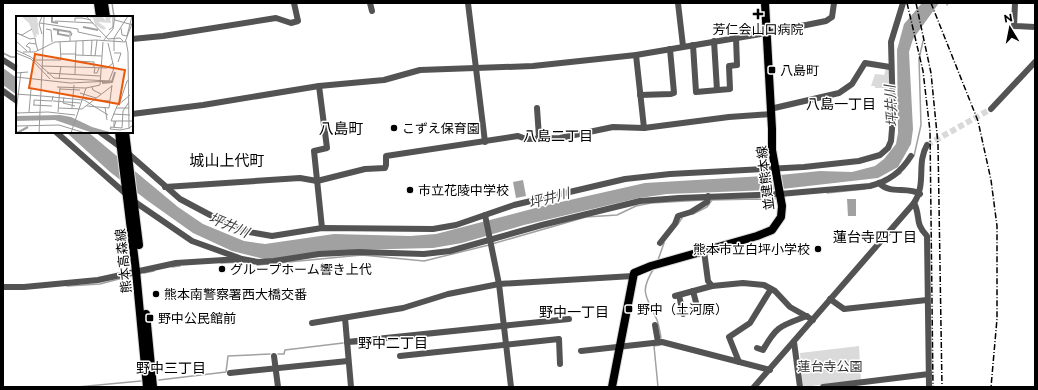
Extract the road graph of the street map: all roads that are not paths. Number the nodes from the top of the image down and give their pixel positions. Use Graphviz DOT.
graph roads {
  1 [pos="98,3"];
  2 [pos="104,3"];
  3 [pos="294,3"];
  4 [pos="370,3"];
  5 [pos="468,3"];
  6 [pos="678,3"];
  7 [pos="765,3"];
  8 [pos="834,3"];
  9 [pos="903,3"];
  10 [pos="1015,3"];
  11 [pos="372,11"];
  12 [pos="100,16"];
  13 [pos="106,16"];
  14 [pos="1035,27"];
  15 [pos="766,33"];
  16 [pos="736,38"];
  17 [pos="133,39"];
  18 [pos="714,41"];
  19 [pos="693,45"];
  20 [pos="683,46"];
  21 [pos="670,49"];
  22 [pos="636,55"];
  23 [pos="3,60"];
  24 [pos="1035,62"];
  25 [pos="16,66"];
  26 [pos="890,67"];
  27 [pos="475,68"];
  28 [pos="319,86"];
  29 [pos="717,90"];
  30 [pos="3,91"];
  31 [pos="640,95"];
  32 [pos="16,100"];
  33 [pos="537,108"];
  34 [pos="991,109"];
  35 [pos="771,111"];
  36 [pos="133,114"];
  37 [pos="644,128"];
  38 [pos="57,133"];
  39 [pos="101,133"];
  40 [pos="119,133"];
  41 [pos="126,133"];
  42 [pos="539,137"];
  43 [pos="485,142"];
  44 [pos="927,145"];
  45 [pos="122,148"];
  46 [pos="129,154"];
  47 [pos="911,156"];
  48 [pos="774,168"];
  49 [pos="317,181"];
  50 [pos="880,183"];
  51 [pos="165,187"];
  52 [pos="780,193"];
  53 [pos="920,194"];
  54 [pos="128,195"];
  55 [pos="708,196"];
  56 [pos="135,202"];
  57 [pos="914,203"];
  58 [pos="486,217"];
  59 [pos="322,228"];
  60 [pos="491,239"];
  61 [pos="660,243"];
  62 [pos="704,251"];
  63 [pos="242,259"];
  64 [pos="138,271"];
  65 [pos="633,276"];
  66 [pos="499,284"];
  67 [pos="3,286"];
  68 [pos="712,286"];
  69 [pos="772,289"];
  70 [pos="693,291"];
  71 [pos="830,299"];
  72 [pos="927,300"];
  73 [pos="698,310"];
  74 [pos="683,314"];
  75 [pos="344,318"];
  76 [pos="810,318"];
  77 [pos="569,319"];
  78 [pos="312,323"];
  79 [pos="655,325"];
  80 [pos="503,326"];
  81 [pos="347,342"];
  82 [pos="658,342"];
  83 [pos="794,342"];
  84 [pos="506,345"];
  85 [pos="619,348"];
  86 [pos="757,348"];
  87 [pos="581,351"];
  88 [pos="274,356"];
  89 [pos="400,356"];
  90 [pos="348,361"];
  91 [pos="740,362"];
  92 [pos="560,364"];
  93 [pos="276,368"];
  94 [pos="770,370"];
  95 [pos="230,373"];
  96 [pos="929,374"];
  97 [pos="148,387"];
  98 [pos="153,387"];
  99 [pos="278,387"];
  100 [pos="351,387"];
  101 [pos="511,387"];
  102 [pos="612,387"];
  103 [pos="754,387"];
  104 [pos="800,387"];
  105 [pos="823,387"];
  106 [pos="929,387"];
  1 -- 12 [label="main road"];
  2 -- 13 [label="main road"];
  3 -- 17 [label="street"];
  4 -- 11 [label="street"];
  5 -- 27 [label="street"];
  6 -- 20 [label="street"];
  7 -- 15 [label="main road, 並建熊本線"];
  8 -- 15 [label="street"];
  9 -- 26 [label="street"];
  10 -- 14 [label="street"];
  15 -- 16 [label="street"];
  15 -- 35 [label="main road, 並建熊本線"];
  16 -- 18 [label="street"];
  16 -- 29 [label="street"];
  18 -- 19 [label="street"];
  18 -- 29 [label="street"];
  19 -- 20 [label="street"];
  19 -- 29 [label="street"];
  20 -- 21 [label="street"];
  21 -- 22 [label="street"];
  21 -- 31 [label="street"];
  22 -- 27 [label="street"];
  22 -- 31 [label="street"];
  23 -- 25 [label="street"];
  24 -- 34 [label="street"];
  26 -- 35 [label="street"];
  26 -- 48 [label="street"];
  27 -- 28 [label="street"];
  27 -- 43 [label="street"];
  28 -- 36 [label="street"];
  28 -- 49 [label="street"];
  30 -- 32 [label="street"];
  31 -- 37 [label="street"];
  33 -- 42 [label="street"];
  35 -- 37 [label="street"];
  35 -- 48 [label="main road, 並建熊本線"];
  37 -- 42 [label="street"];
  38 -- 54 [label="street"];
  39 -- 45 [label="street"];
  40 -- 45 [label="main road, 熊本高森線"];
  41 -- 46 [label="main road, 熊本高森線"];
  42 -- 43 [label="street"];
  43 -- 49 [label="street"];
  44 -- 53 [label="street"];
  45 -- 46 [label="street"];
  45 -- 54 [label="main road, 熊本高森線"];
  46 -- 51 [label="street"];
  46 -- 56 [label="main road, 熊本高森線"];
  47 -- 50 [label="street"];
  48 -- 52 [label="main road, 並建熊本線"];
  48 -- 58 [label="street"];
  49 -- 51 [label="street"];
  49 -- 59 [label="street"];
  50 -- 52 [label="street"];
  50 -- 53 [label="street"];
  51 -- 59 [label="street"];
  52 -- 55 [label="street"];
  52 -- 62 [label="main road, 並建熊本線"];
  53 -- 57 [label="street"];
  54 -- 56 [label="street"];
  54 -- 64 [label="main road, 熊本高森線"];
  55 -- 60 [label="street"];
  55 -- 61 [label="street"];
  56 -- 63 [label="street"];
  56 -- 64 [label="main road, 熊本高森線"];
  57 -- 71 [label="street"];
  57 -- 72 [label="street"];
  58 -- 59 [label="street"];
  58 -- 60 [label="street"];
  60 -- 63 [label="street"];
  60 -- 66 [label="street"];
  62 -- 65 [label="main road, 並建熊本線"];
  62 -- 68 [label="street"];
  63 -- 64 [label="street"];
  64 -- 67 [label="street"];
  64 -- 97 [label="main road, 熊本高森線"];
  64 -- 98 [label="main road, 熊本高森線"];
  65 -- 66 [label="street"];
  65 -- 85 [label="main road"];
  66 -- 75 [label="street"];
  66 -- 80 [label="street"];
  68 -- 69 [label="street"];
  68 -- 70 [label="street"];
  69 -- 76 [label="street"];
  69 -- 91 [label="street"];
  70 -- 73 [label="street"];
  70 -- 74 [label="street"];
  71 -- 72 [label="street"];
  71 -- 76 [label="street"];
  72 -- 96 [label="street"];
  75 -- 78 [label="street"];
  75 -- 81 [label="street"];
  76 -- 83 [label="street"];
  76 -- 86 [label="street"];
  77 -- 80 [label="street"];
  79 -- 82 [label="street"];
  80 -- 81 [label="street"];
  80 -- 84 [label="street"];
  81 -- 90 [label="street"];
  82 -- 85 [label="street"];
  82 -- 91 [label="street"];
  83 -- 94 [label="street"];
  83 -- 104 [label="street"];
  84 -- 89 [label="street"];
  84 -- 92 [label="street"];
  84 -- 101 [label="street"];
  85 -- 87 [label="street"];
  85 -- 102 [label="main road"];
  88 -- 93 [label="street"];
  90 -- 93 [label="street"];
  90 -- 100 [label="street"];
  91 -- 94 [label="street"];
  93 -- 95 [label="street"];
  93 -- 99 [label="street"];
  94 -- 103 [label="street"];
  96 -- 105 [label="street"];
  96 -- 106 [label="street"];
}
